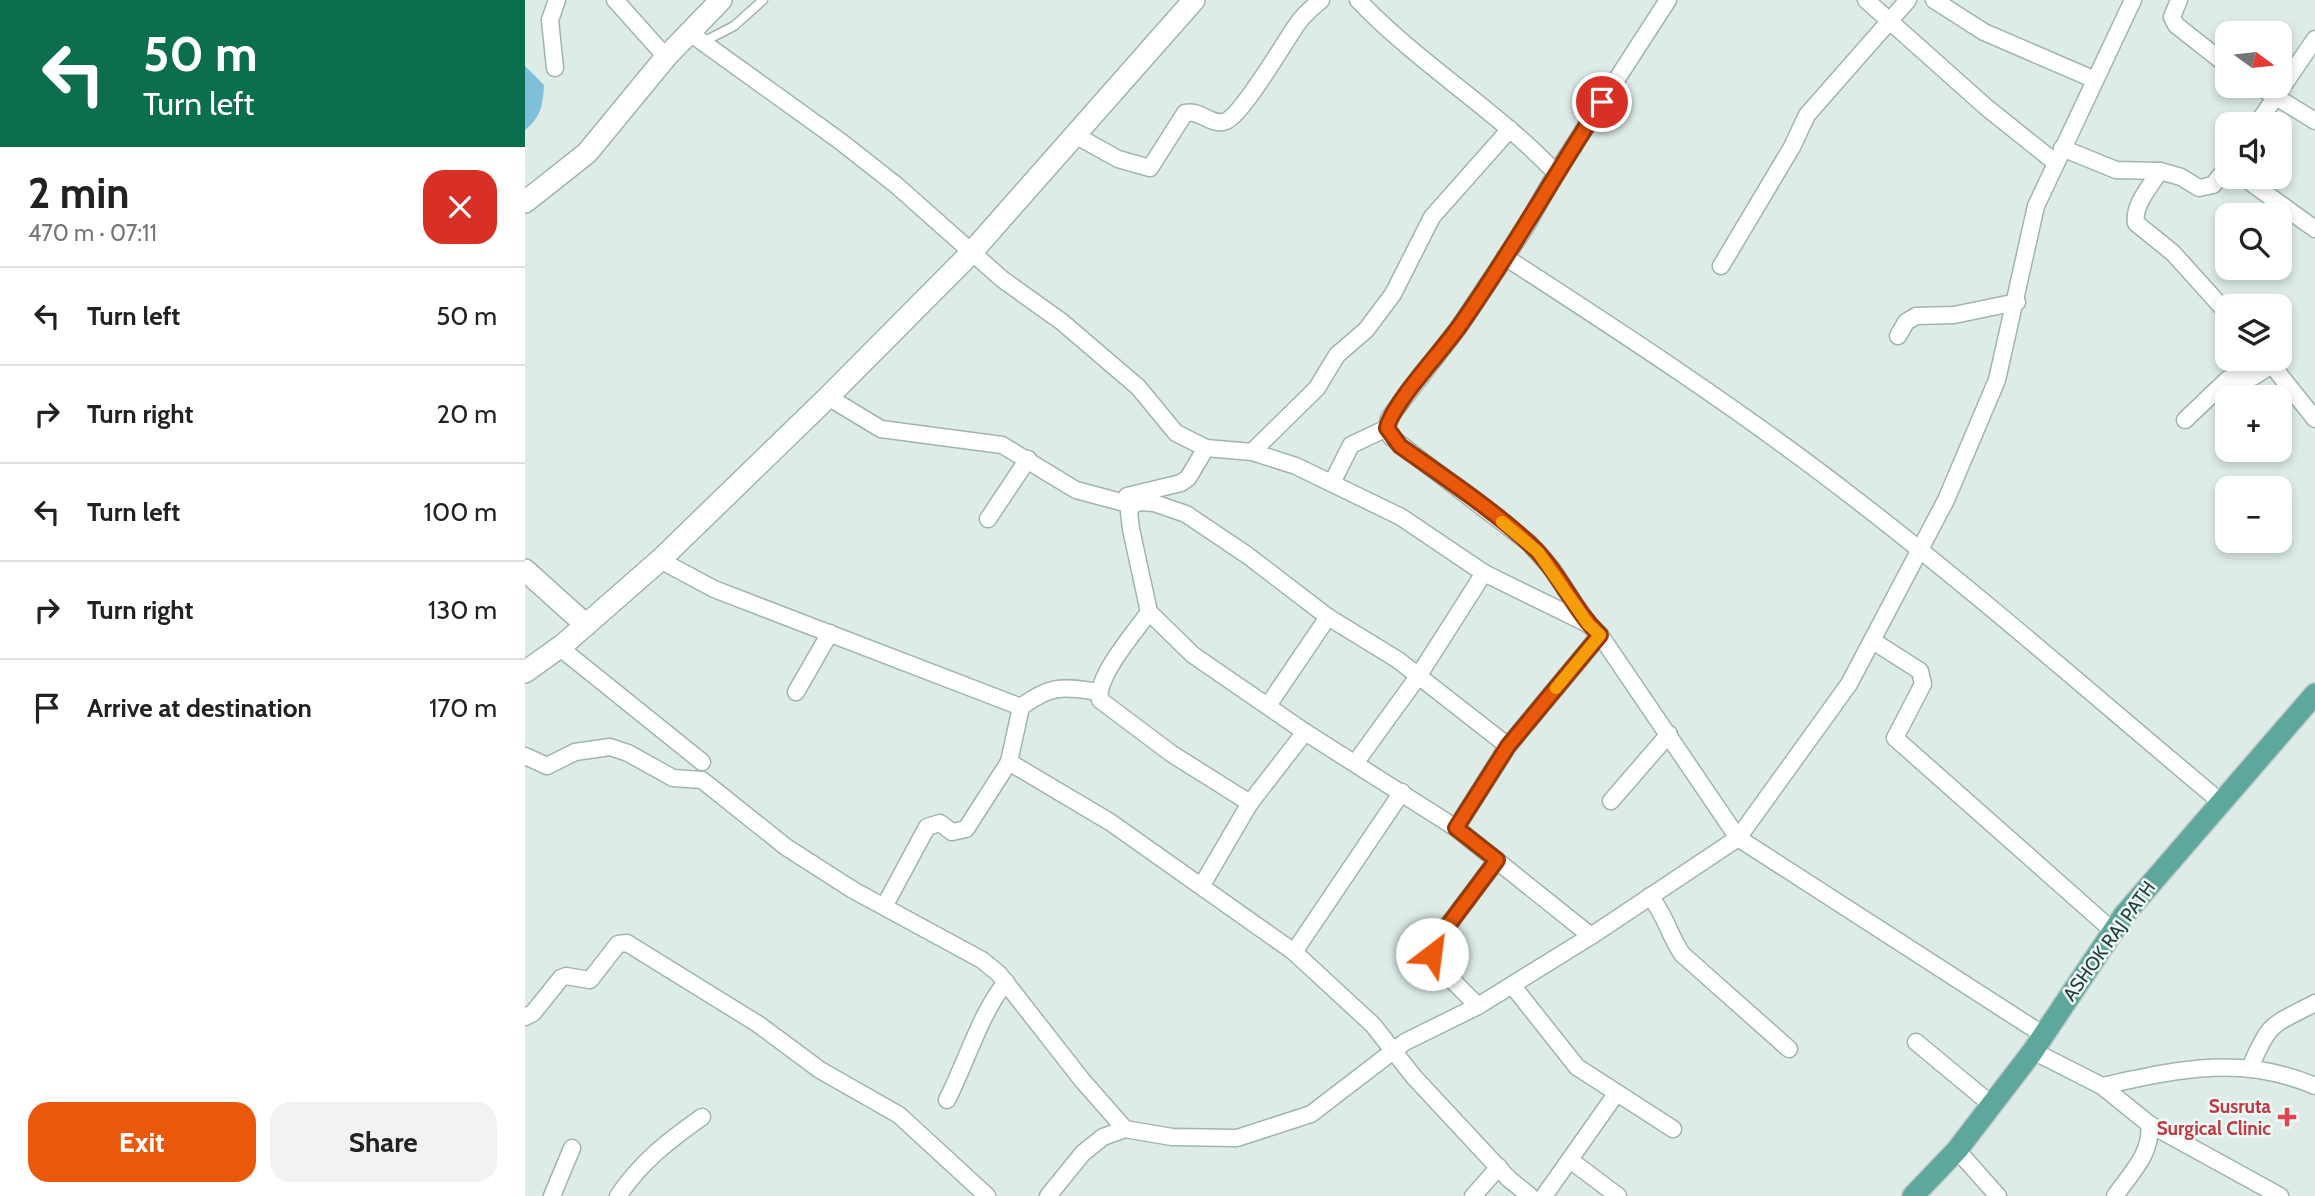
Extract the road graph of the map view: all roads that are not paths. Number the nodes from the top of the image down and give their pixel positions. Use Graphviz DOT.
graph roads {
  1 [pos="557,0"];
  2 [pos="615,0"];
  3 [pos="721,0"];
  4 [pos="763,0"];
  5 [pos="1194,0"];
  6 [pos="1321,0"];
  7 [pos="1358,0"];
  8 [pos="1668,0"];
  9 [pos="1866,0"];
  10 [pos="1908,0"];
  11 [pos="1934,0"];
  12 [pos="2133,0"];
  13 [pos="2179,0"];
  14 [pos="1890,21"];
  15 [pos="696,37"];
  16 [pos="2315,39"];
  17 [pos="2215,56"];
  18 [pos="666,57"];
  19 [pos="555,68"];
  20 [pos="2293,70"];
  21 [pos="2093,79"];
  22 [pos="2277,98"];
  23 [pos="2315,121"];
  24 [pos="1510,129"];
  25 [pos="1075,135"];
  26 [pos="2059,155"];
  27 [pos="2160,171"];
  28 [pos="1556,173"];
  29 [pos="2215,182"];
  30 [pos="2260,189"];
  31 [pos="525,202"];
  32 [pos="2315,229"];
  33 [pos="971,253"];
  34 [pos="1505,257"];
  35 [pos="1721,266"];
  36 [pos="2215,300"];
  37 [pos="2017,302"];
  38 [pos="1898,336"];
  39 [pos="2259,371"];
  40 [pos="2276,371"];
  41 [pos="828,397"];
  42 [pos="2315,419"];
  43 [pos="2185,421"];
  44 [pos="1387,428"];
  45 [pos="1206,448"];
  46 [pos="1252,452"];
  47 [pos="1028,459"];
  48 [pos="1332,483"];
  49 [pos="1111,500"];
  50 [pos="1132,505"];
  51 [pos="988,519"];
  52 [pos="1919,549"];
  53 [pos="660,560"];
  54 [pos="525,570"];
  55 [pos="1485,573"];
  56 [pos="1149,612"];
  57 [pos="1328,617"];
  58 [pos="586,625"];
  59 [pos="1594,630"];
  60 [pos="830,633"];
  61 [pos="1873,641"];
  62 [pos="559,647"];
  63 [pos="525,672"];
  64 [pos="1417,678"];
  65 [pos="796,692"];
  66 [pos="1098,692"];
  67 [pos="2315,694"];
  68 [pos="1269,704"];
  69 [pos="1021,708"];
  70 [pos="1305,732"];
  71 [pos="1669,734"];
  72 [pos="1508,746"];
  73 [pos="525,756"];
  74 [pos="702,762"];
  75 [pos="1009,762"];
  76 [pos="1356,762"];
  77 [pos="1402,792"];
  78 [pos="1611,801"];
  79 [pos="1250,803"];
  80 [pos="2222,803"];
  81 [pos="1456,828"];
  82 [pos="1738,838"];
  83 [pos="1497,860"];
  84 [pos="1202,886"];
  85 [pos="1650,896"];
  86 [pos="885,905"];
  87 [pos="2113,931"];
  88 [pos="1591,936"];
  89 [pos="1294,952"];
  90 [pos="1006,982"];
  91 [pos="1512,985"];
  92 [pos="2315,1003"];
  93 [pos="1478,1006"];
  94 [pos="525,1017"];
  95 [pos="1916,1042"];
  96 [pos="2037,1043"];
  97 [pos="1789,1049"];
  98 [pos="1393,1054"];
  99 [pos="2250,1068"];
  100 [pos="2102,1086"];
  101 [pos="2315,1086"];
  102 [pos="1616,1094"];
  103 [pos="947,1100"];
  104 [pos="1991,1105"];
  105 [pos="702,1117"];
  106 [pos="2149,1124"];
  107 [pos="1125,1129"];
  108 [pos="1673,1129"];
  109 [pos="572,1148"];
  110 [pos="1957,1150"];
  111 [pos="1570,1160"];
  112 [pos="1499,1167"];
  113 [pos="1523,1194"];
  114 [pos="552,1196"];
  115 [pos="618,1196"];
  116 [pos="987,1196"];
  117 [pos="1048,1196"];
  118 [pos="1473,1196"];
  119 [pos="1544,1196"];
  120 [pos="1618,1196"];
  121 [pos="1913,1196"];
  122 [pos="1998,1196"];
  123 [pos="2115,1196"];
  124 [pos="2280,1196"];
  1 -- 19 [label="street"];
  2 -- 18 [label="street"];
  3 -- 15 [label="street"];
  4 -- 15 [label="lane"];
  5 -- 25 [label="street"];
  6 -- 25 [label="street"];
  7 -- 24 [label="street"];
  8 -- 28 [label="street"];
  9 -- 14 [label="street"];
  10 -- 14 [label="street"];
  11 -- 21 [label="street"];
  12 -- 21 [label="street"];
  13 -- 17 [label="street"];
  14 -- 26 [label="street"];
  14 -- 35 [label="street"];
  15 -- 18 [label="street"];
  15 -- 33 [label="street"];
  16 -- 20 [label="street"];
  18 -- 31 [label="street"];
  21 -- 26 [label="street"];
  22 -- 23 [label="street"];
  24 -- 28 [label="street"];
  24 -- 46 [label="street"];
  25 -- 33 [label="street"];
  26 -- 27 [label="street"];
  26 -- 37 [label="street"];
  27 -- 29 [label="street"];
  27 -- 36 [label="street"];
  28 -- 34 [label="street"];
  30 -- 32 [label="street"];
  33 -- 41 [label="street"];
  33 -- 45 [label="street"];
  34 -- 44 [label="street"];
  34 -- 52 [label="street"];
  37 -- 38 [label="street"];
  37 -- 52 [label="street"];
  39 -- 43 [label="street"];
  40 -- 42 [label="street"];
  41 -- 47 [label="street"];
  41 -- 53 [label="street"];
  44 -- 48 [label="street"];
  44 -- 59 [label="street"];
  45 -- 46 [label="street"];
  45 -- 49 [label="street"];
  46 -- 48 [label="street"];
  47 -- 49 [label="street"];
  47 -- 51 [label="street"];
  48 -- 55 [label="street"];
  49 -- 50 [label="street"];
  50 -- 56 [label="street"];
  50 -- 57 [label="street"];
  52 -- 61 [label="street"];
  52 -- 80 [label="street"];
  53 -- 58 [label="street"];
  53 -- 60 [label="street"];
  54 -- 58 [label="street"];
  55 -- 59 [label="street"];
  55 -- 64 [label="street"];
  56 -- 66 [label="street"];
  56 -- 68 [label="street"];
  57 -- 64 [label="street"];
  57 -- 68 [label="street"];
  58 -- 62 [label="street"];
  59 -- 71 [label="street"];
  59 -- 72 [label="street"];
  60 -- 65 [label="street"];
  60 -- 69 [label="street"];
  61 -- 82 [label="street"];
  61 -- 87 [label="street"];
  62 -- 63 [label="street"];
  62 -- 74 [label="street"];
  64 -- 72 [label="street"];
  64 -- 76 [label="street"];
  66 -- 69 [label="street"];
  66 -- 79 [label="street"];
  67 -- 80 [label="main road, ASHOK RAJ PATH"];
  68 -- 70 [label="street"];
  69 -- 75 [label="street"];
  70 -- 76 [label="street"];
  70 -- 79 [label="street"];
  71 -- 78 [label="street"];
  71 -- 82 [label="street"];
  72 -- 81 [label="street"];
  73 -- 86 [label="street"];
  75 -- 84 [label="street"];
  75 -- 86 [label="street"];
  76 -- 77 [label="street"];
  77 -- 81 [label="street"];
  77 -- 89 [label="street"];
  79 -- 84 [label="street"];
  80 -- 87 [label="main road, ASHOK RAJ PATH"];
  81 -- 83 [label="street"];
  82 -- 85 [label="street"];
  82 -- 96 [label="street"];
  83 -- 88 [label="street"];
  83 -- 93 [label="street"];
  84 -- 89 [label="street"];
  85 -- 88 [label="street"];
  85 -- 97 [label="street"];
  86 -- 90 [label="street"];
  87 -- 96 [label="main road, ASHOK RAJ PATH"];
  88 -- 91 [label="street"];
  89 -- 98 [label="street"];
  90 -- 103 [label="street"];
  90 -- 107 [label="street"];
  91 -- 93 [label="street"];
  91 -- 102 [label="street"];
  92 -- 99 [label="street"];
  93 -- 98 [label="street"];
  94 -- 116 [label="street"];
  95 -- 104 [label="street"];
  96 -- 100 [label="street"];
  96 -- 104 [label="main road, ASHOK RAJ PATH"];
  98 -- 107 [label="street"];
  98 -- 112 [label="street"];
  99 -- 100 [label="street"];
  99 -- 101 [label="street"];
  100 -- 106 [label="street"];
  102 -- 108 [label="street"];
  102 -- 111 [label="street"];
  104 -- 110 [label="main road, ASHOK RAJ PATH"];
  105 -- 115 [label="street"];
  106 -- 123 [label="street"];
  106 -- 124 [label="street"];
  107 -- 117 [label="street"];
  109 -- 114 [label="street"];
  110 -- 121 [label="main road, ASHOK RAJ PATH"];
  110 -- 122 [label="street"];
  111 -- 119 [label="street"];
  111 -- 120 [label="street"];
  112 -- 113 [label="street"];
  112 -- 118 [label="street"];
}
